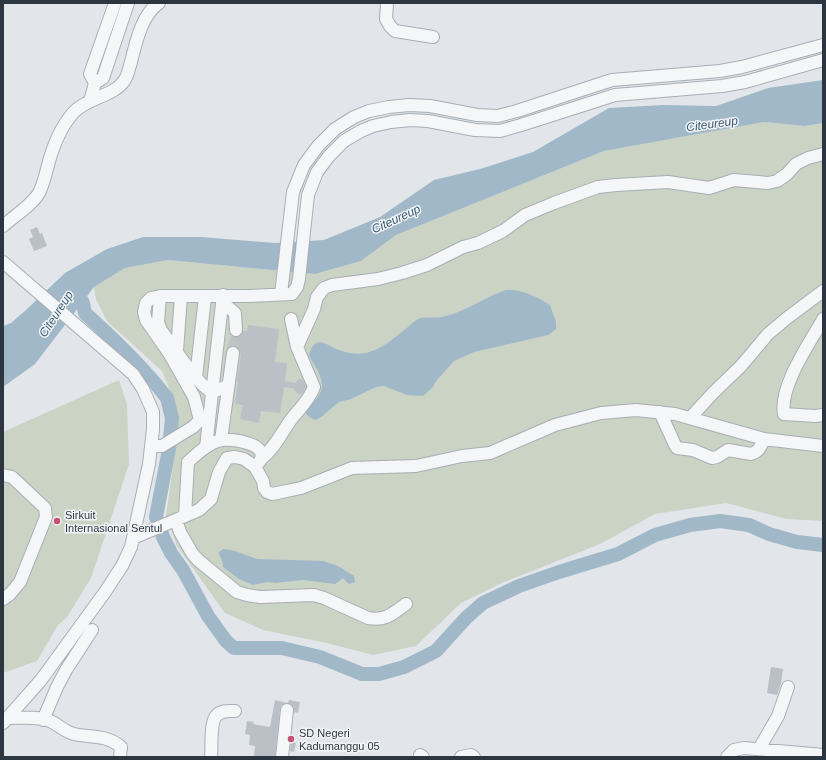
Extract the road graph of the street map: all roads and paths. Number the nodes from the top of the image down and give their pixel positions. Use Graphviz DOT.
graph roads {
  1 [pos="115,3"];
  2 [pos="128,3"];
  3 [pos="160,3"];
  4 [pos="387,3"];
  5 [pos="434,37"];
  6 [pos="823,44"];
  7 [pos="823,60"];
  8 [pos="742,67"];
  9 [pos="745,82"];
  10 [pos="95,83"];
  11 [pos="90,100"];
  12 [pos="823,154"];
  13 [pos="291,207"];
  14 [pos="306,208"];
  15 [pos="3,226"];
  16 [pos="3,262"];
  17 [pos="8,273"];
  18 [pos="823,291"];
  19 [pos="281,294"];
  20 [pos="160,296"];
  21 [pos="181,296"];
  22 [pos="205,297"];
  23 [pos="223,299"];
  24 [pos="292,319"];
  25 [pos="823,319"];
  26 [pos="236,330"];
  27 [pos="297,347"];
  28 [pos="177,351"];
  29 [pos="233,353"];
  30 [pos="196,377"];
  31 [pos="228,385"];
  32 [pos="212,391"];
  33 [pos="660,412"];
  34 [pos="823,414"];
  35 [pos="690,418"];
  36 [pos="201,423"];
  37 [pos="764,439"];
  38 [pos="221,440"];
  39 [pos="157,446"];
  40 [pos="823,446"];
  41 [pos="206,447"];
  42 [pos="258,463"];
  43 [pos="3,475"];
  44 [pos="176,520"];
  45 [pos="133,538"];
  46 [pos="3,599"];
  47 [pos="406,604"];
  48 [pos="92,630"];
  49 [pos="788,688"];
  50 [pos="287,710"];
  51 [pos="235,711"];
  52 [pos="5,720"];
  53 [pos="43,720"];
  54 [pos="759,749"];
  55 [pos="823,755"];
  56 [pos="120,757"];
  57 [pos="211,757"];
  58 [pos="282,757"];
  59 [pos="461,757"];
  60 [pos="474,757"];
  61 [pos="727,757"];
  1 -- 10 [label="street"];
  2 -- 10 [label="street"];
  3 -- 11 [label="street"];
  4 -- 5 [label="street"];
  6 -- 8 [label="street"];
  7 -- 9 [label="street"];
  8 -- 9 [label="street"];
  8 -- 13 [label="street"];
  9 -- 14 [label="street"];
  10 -- 11 [label="street"];
  11 -- 15 [label="street"];
  12 -- 27 [label="street"];
  13 -- 14 [label="street"];
  13 -- 19 [label="street"];
  14 -- 19 [label="street"];
  16 -- 17 [label="street"];
  17 -- 39 [label="street"];
  18 -- 35 [label="street"];
  19 -- 23 [label="street"];
  20 -- 21 [label="street"];
  20 -- 28 [label="street"];
  20 -- 36 [label="street"];
  21 -- 22 [label="street"];
  21 -- 28 [label="street"];
  22 -- 23 [label="street"];
  22 -- 30 [label="street"];
  23 -- 26 [label="street"];
  23 -- 32 [label="street"];
  24 -- 27 [label="street"];
  25 -- 34 [label="street"];
  27 -- 42 [label="street"];
  28 -- 30 [label="street"];
  29 -- 31 [label="street"];
  30 -- 32 [label="street"];
  31 -- 32 [label="street"];
  31 -- 38 [label="street"];
  32 -- 36 [label="street"];
  33 -- 35 [label="street"];
  33 -- 37 [label="street"];
  33 -- 42 [label="street"];
  35 -- 37 [label="street"];
  36 -- 39 [label="street"];
  36 -- 41 [label="street"];
  37 -- 40 [label="street"];
  38 -- 41 [label="street"];
  38 -- 42 [label="street"];
  39 -- 45 [label="street"];
  41 -- 44 [label="street"];
  42 -- 44 [label="street"];
  43 -- 46 [label="street"];
  44 -- 45 [label="street"];
  44 -- 47 [label="street"];
  45 -- 52 [label="street"];
  48 -- 53 [label="street"];
  49 -- 54 [label="street"];
  50 -- 58 [label="street"];
  51 -- 57 [label="street"];
  52 -- 53 [label="street"];
  53 -- 56 [label="street"];
  54 -- 55 [label="street"];
  54 -- 61 [label="street"];
  59 -- 60 [label="street"];
}
